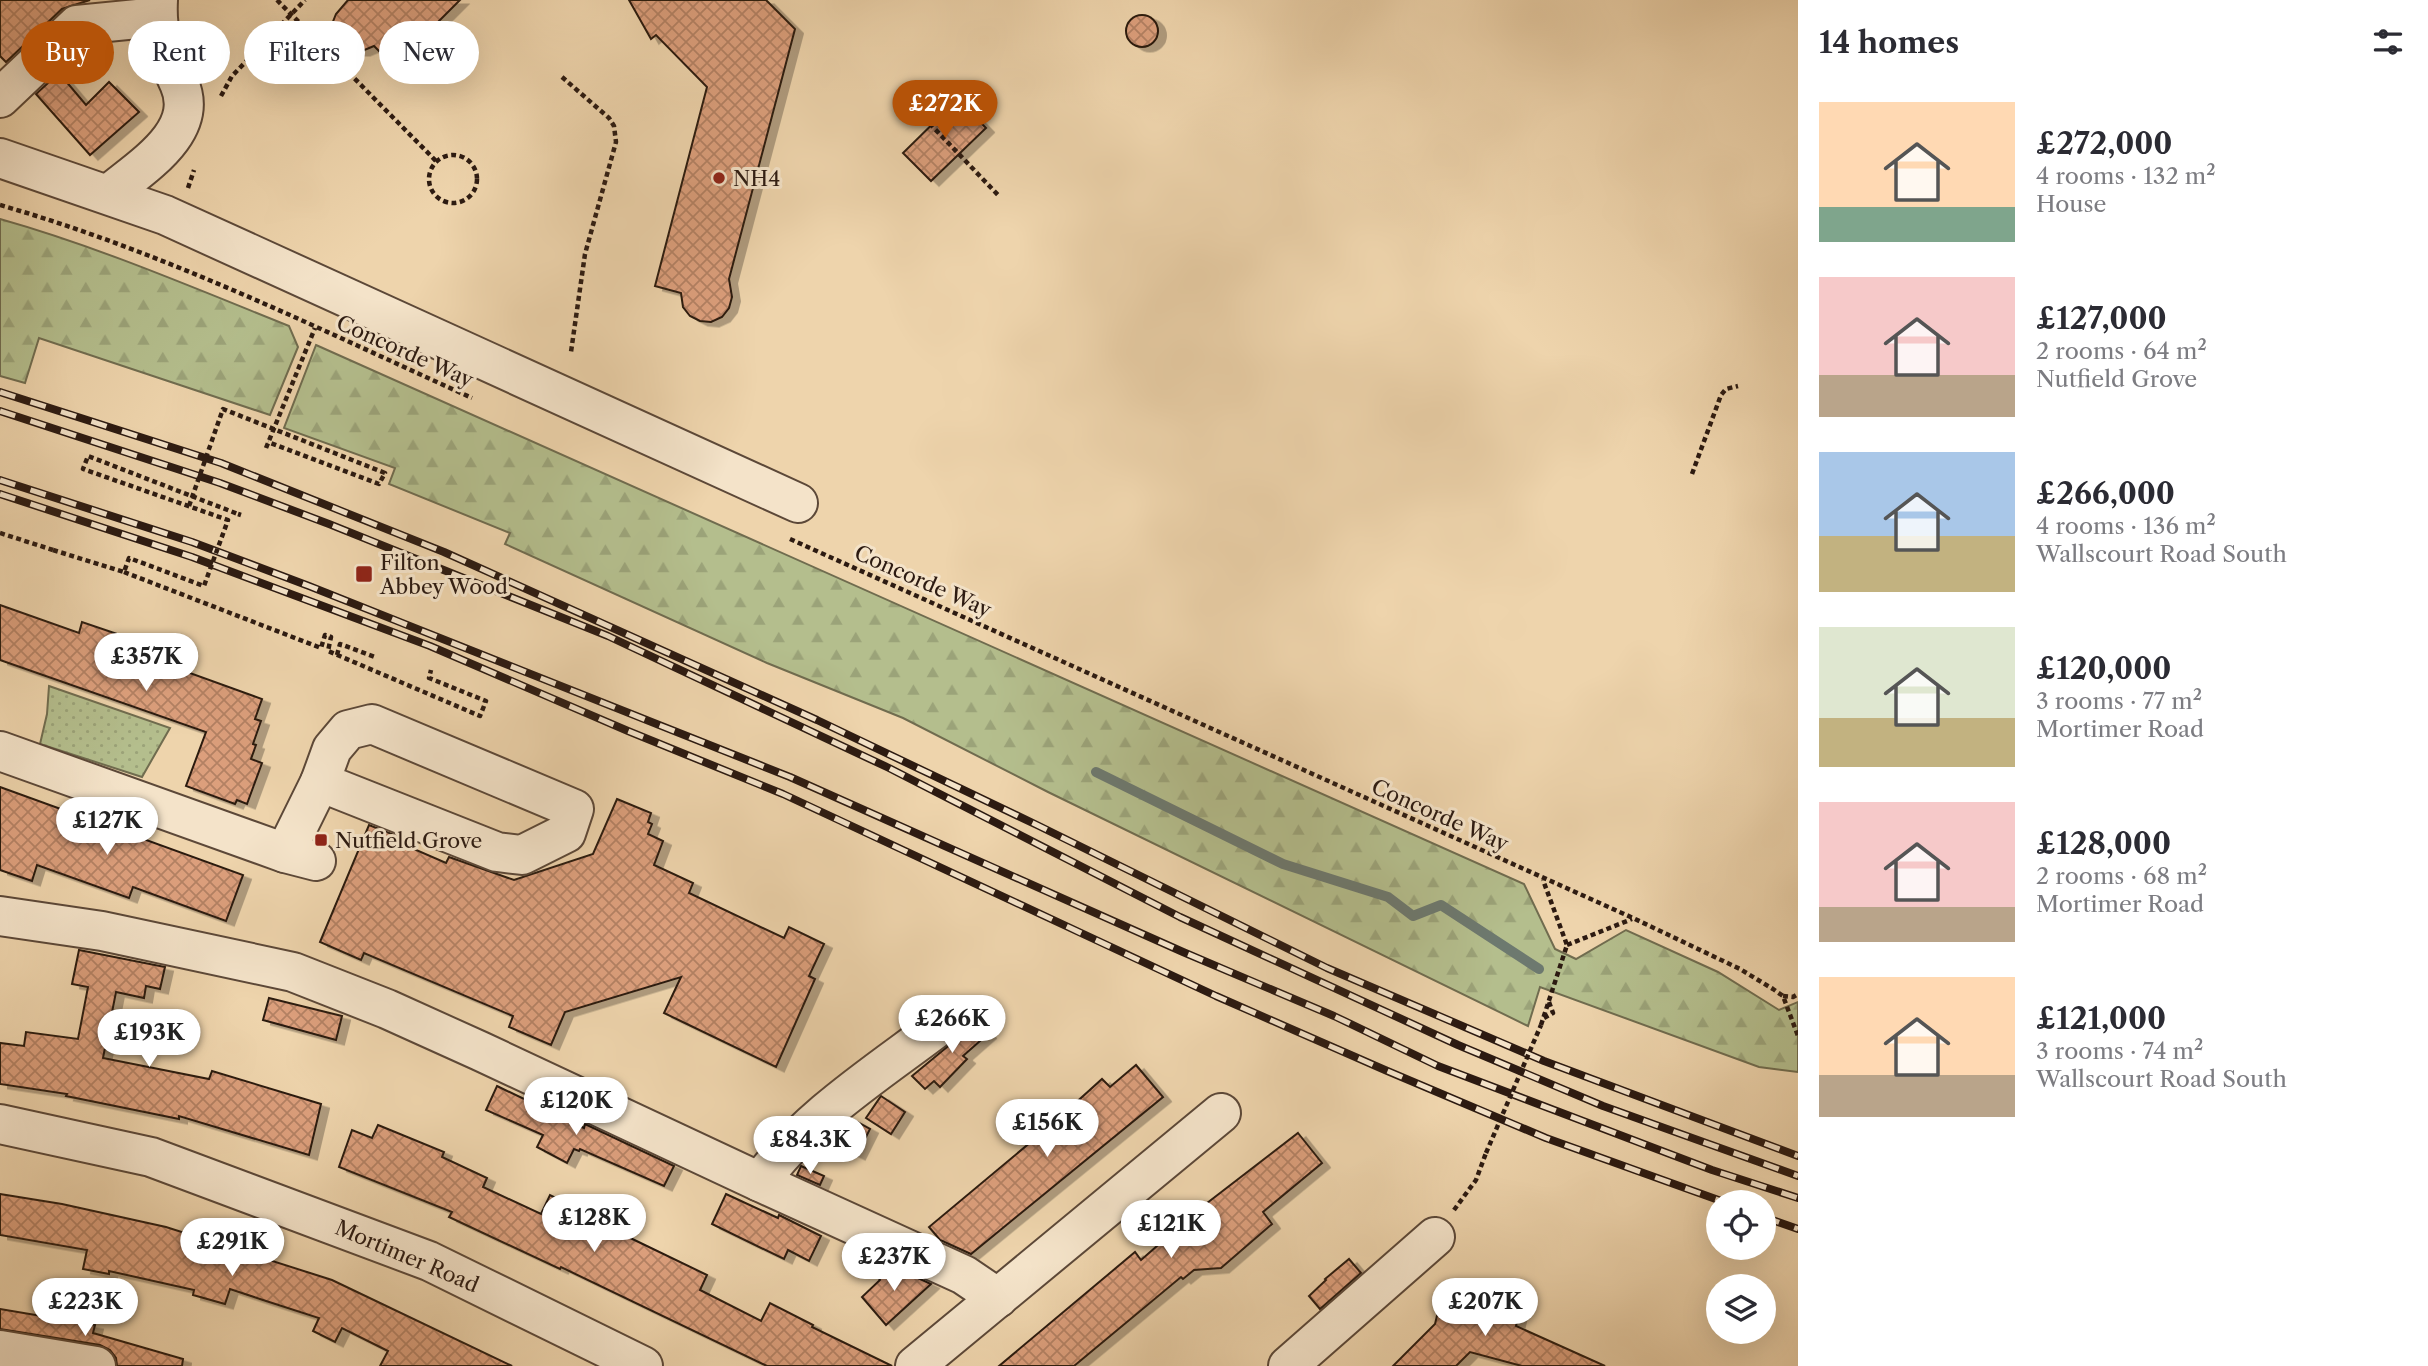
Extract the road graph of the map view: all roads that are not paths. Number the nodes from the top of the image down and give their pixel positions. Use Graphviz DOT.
graph roads {
  1 [pos="158,9"];
  2 [pos="0,99"];
  3 [pos="0,158"];
  4 [pos="109,194"];
  5 [pos="789,519"];
  6 [pos="0,751"];
  7 [pos="320,782"];
  8 [pos="0,916"];
  9 [pos="934,1030"];
  10 [pos="1221,1113"];
  11 [pos="0,1125"];
  12 [pos="760,1182"];
  13 [pos="1435,1237"];
  14 [pos="998,1298"];
  15 [pos="0,1350"];
  16 [pos="96,1366"];
  17 [pos="643,1366"];
  18 [pos="915,1366"];
  19 [pos="1288,1366"];
  1 -- 2 [label="street"];
  1 -- 4 [label="street"];
  3 -- 4 [label="street"];
  4 -- 5 [label="street"];
  6 -- 7 [label="street"];
  7 -- 7 [label="street"];
  8 -- 12 [label="street"];
  9 -- 12 [label="street"];
  10 -- 14 [label="street"];
  11 -- 17 [label="street, Mortimer Road"];
  12 -- 14 [label="street"];
  13 -- 19 [label="street"];
  14 -- 18 [label="street"];
  15 -- 16 [label="street"];
}
